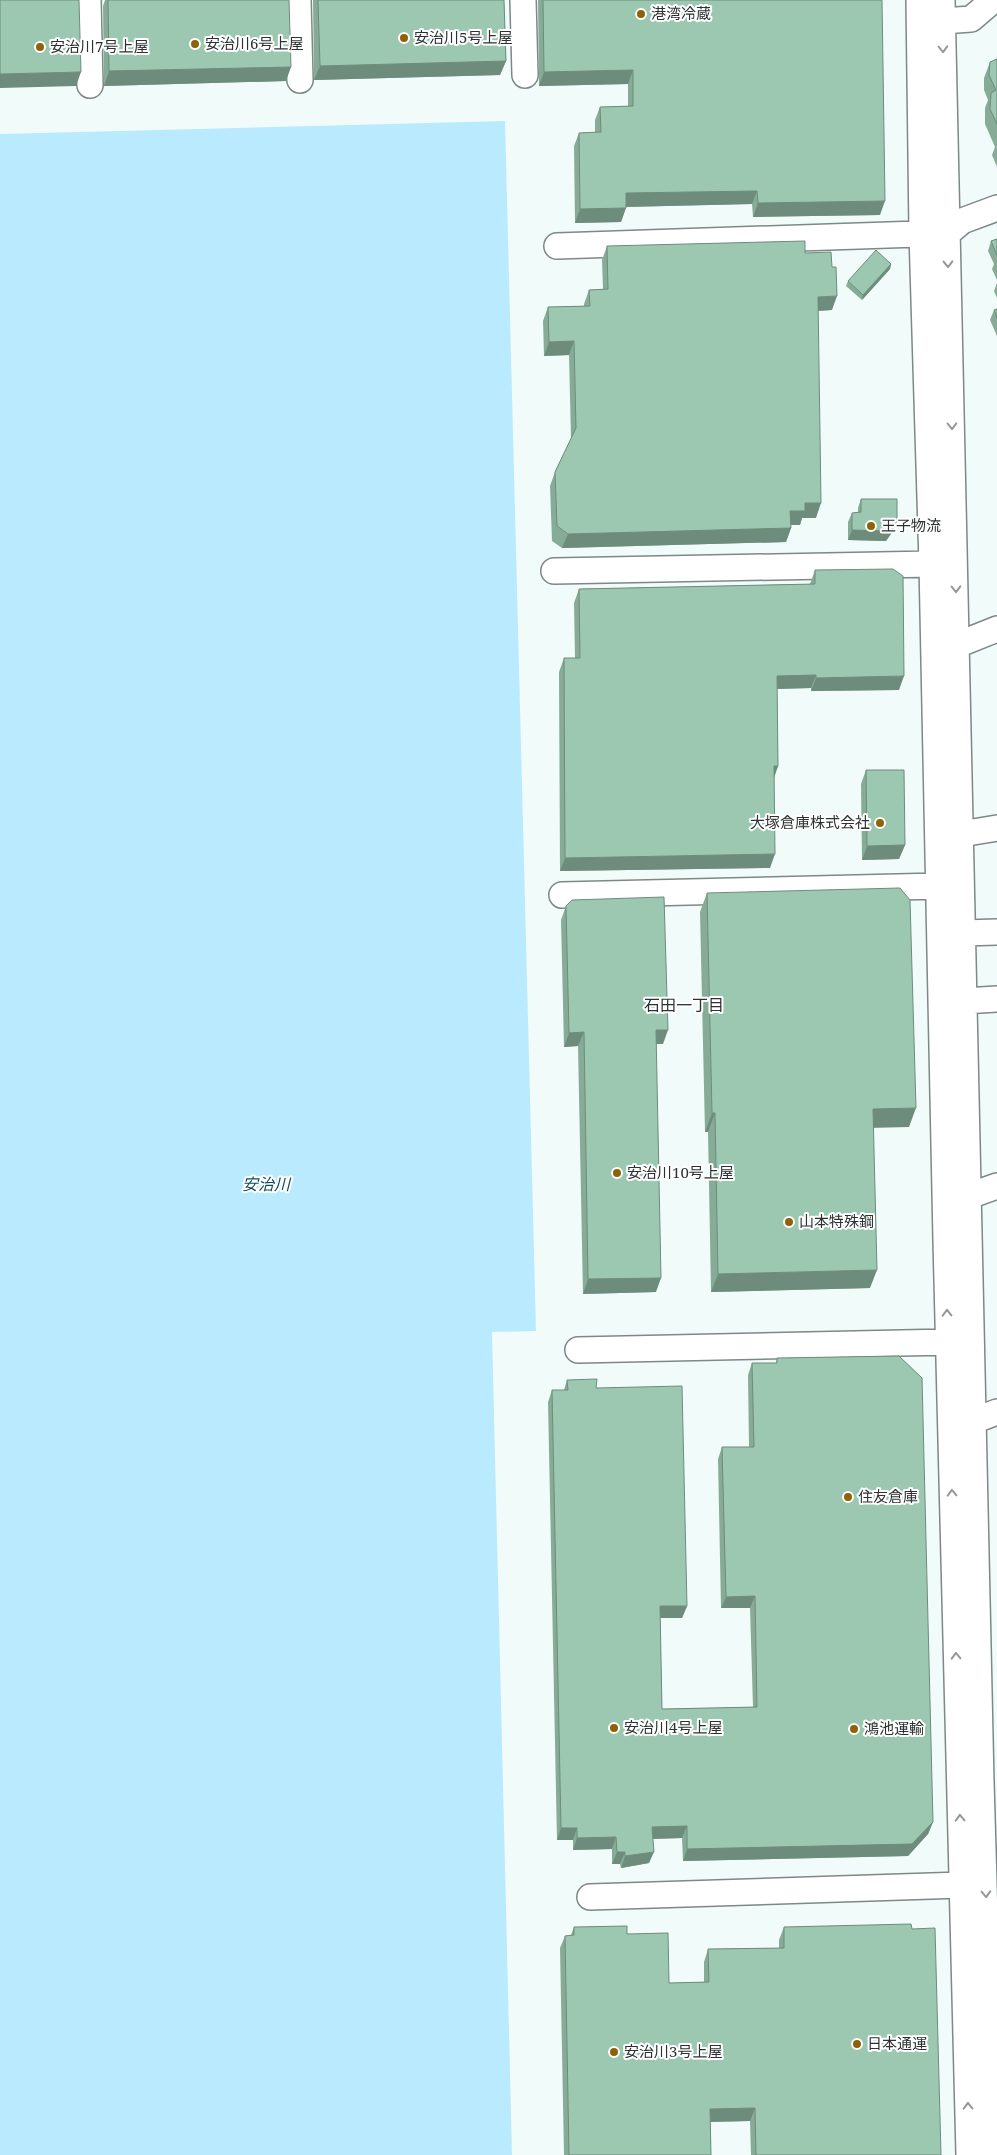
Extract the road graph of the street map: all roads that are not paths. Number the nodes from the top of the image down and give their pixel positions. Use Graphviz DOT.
graph roads {
  1 [pos="88,0"];
  2 [pos="298,0"];
  3 [pos="523,0"];
  4 [pos="919,0"];
  5 [pos="993,6"];
  6 [pos="942,10"];
  7 [pos="526,75"];
  8 [pos="300,80"];
  9 [pos="90,85"];
  10 [pos="997,208"];
  11 [pos="948,233"];
  12 [pos="922,234"];
  13 [pos="557,246"];
  14 [pos="932,564"];
  15 [pos="554,571"];
  16 [pos="997,629"];
  17 [pos="957,645"];
  18 [pos="997,828"];
  19 [pos="961,834"];
  20 [pos="939,886"];
  21 [pos="562,896"];
  22 [pos="997,932"];
  23 [pos="963,933"];
  24 [pos="997,999"];
  25 [pos="964,1002"];
  26 [pos="997,1186"];
  27 [pos="957,1197"];
  28 [pos="948,1342"];
  29 [pos="578,1350"];
  30 [pos="997,1412"];
  31 [pos="973,1422"];
  32 [pos="986,1541"];
  33 [pos="990,1827"];
  34 [pos="962,1884"];
  35 [pos="590,1897"];
  36 [pos="992,1961"];
  37 [pos="993,2062"];
  38 [pos="994,2147"];
  39 [pos="969,2155"];
  1 -- 9 [label="street"];
  2 -- 8 [label="street"];
  3 -- 7 [label="street"];
  4 -- 12 [label="street"];
  5 -- 6 [label="street"];
  6 -- 11 [label="street, one-way"];
  10 -- 11 [label="street"];
  11 -- 12 [label="street"];
  11 -- 17 [label="street, one-way"];
  12 -- 13 [label="street"];
  12 -- 14 [label="street"];
  14 -- 15 [label="street"];
  14 -- 20 [label="street"];
  16 -- 17 [label="street"];
  17 -- 19 [label="street"];
  18 -- 19 [label="street"];
  19 -- 23 [label="street"];
  20 -- 21 [label="street"];
  20 -- 27 [label="street"];
  22 -- 23 [label="street"];
  23 -- 25 [label="street"];
  24 -- 25 [label="street"];
  25 -- 27 [label="street"];
  26 -- 27 [label="street"];
  28 -- 27 [label="street, one-way"];
  27 -- 31 [label="street"];
  28 -- 29 [label="street"];
  34 -- 28 [label="street, one-way"];
  30 -- 31 [label="street"];
  31 -- 32 [label="street"];
  32 -- 33 [label="street"];
  33 -- 34 [label="street"];
  33 -- 36 [label="street, one-way"];
  34 -- 35 [label="street"];
  39 -- 34 [label="street, one-way"];
  36 -- 37 [label="street"];
  37 -- 38 [label="street"];
}
